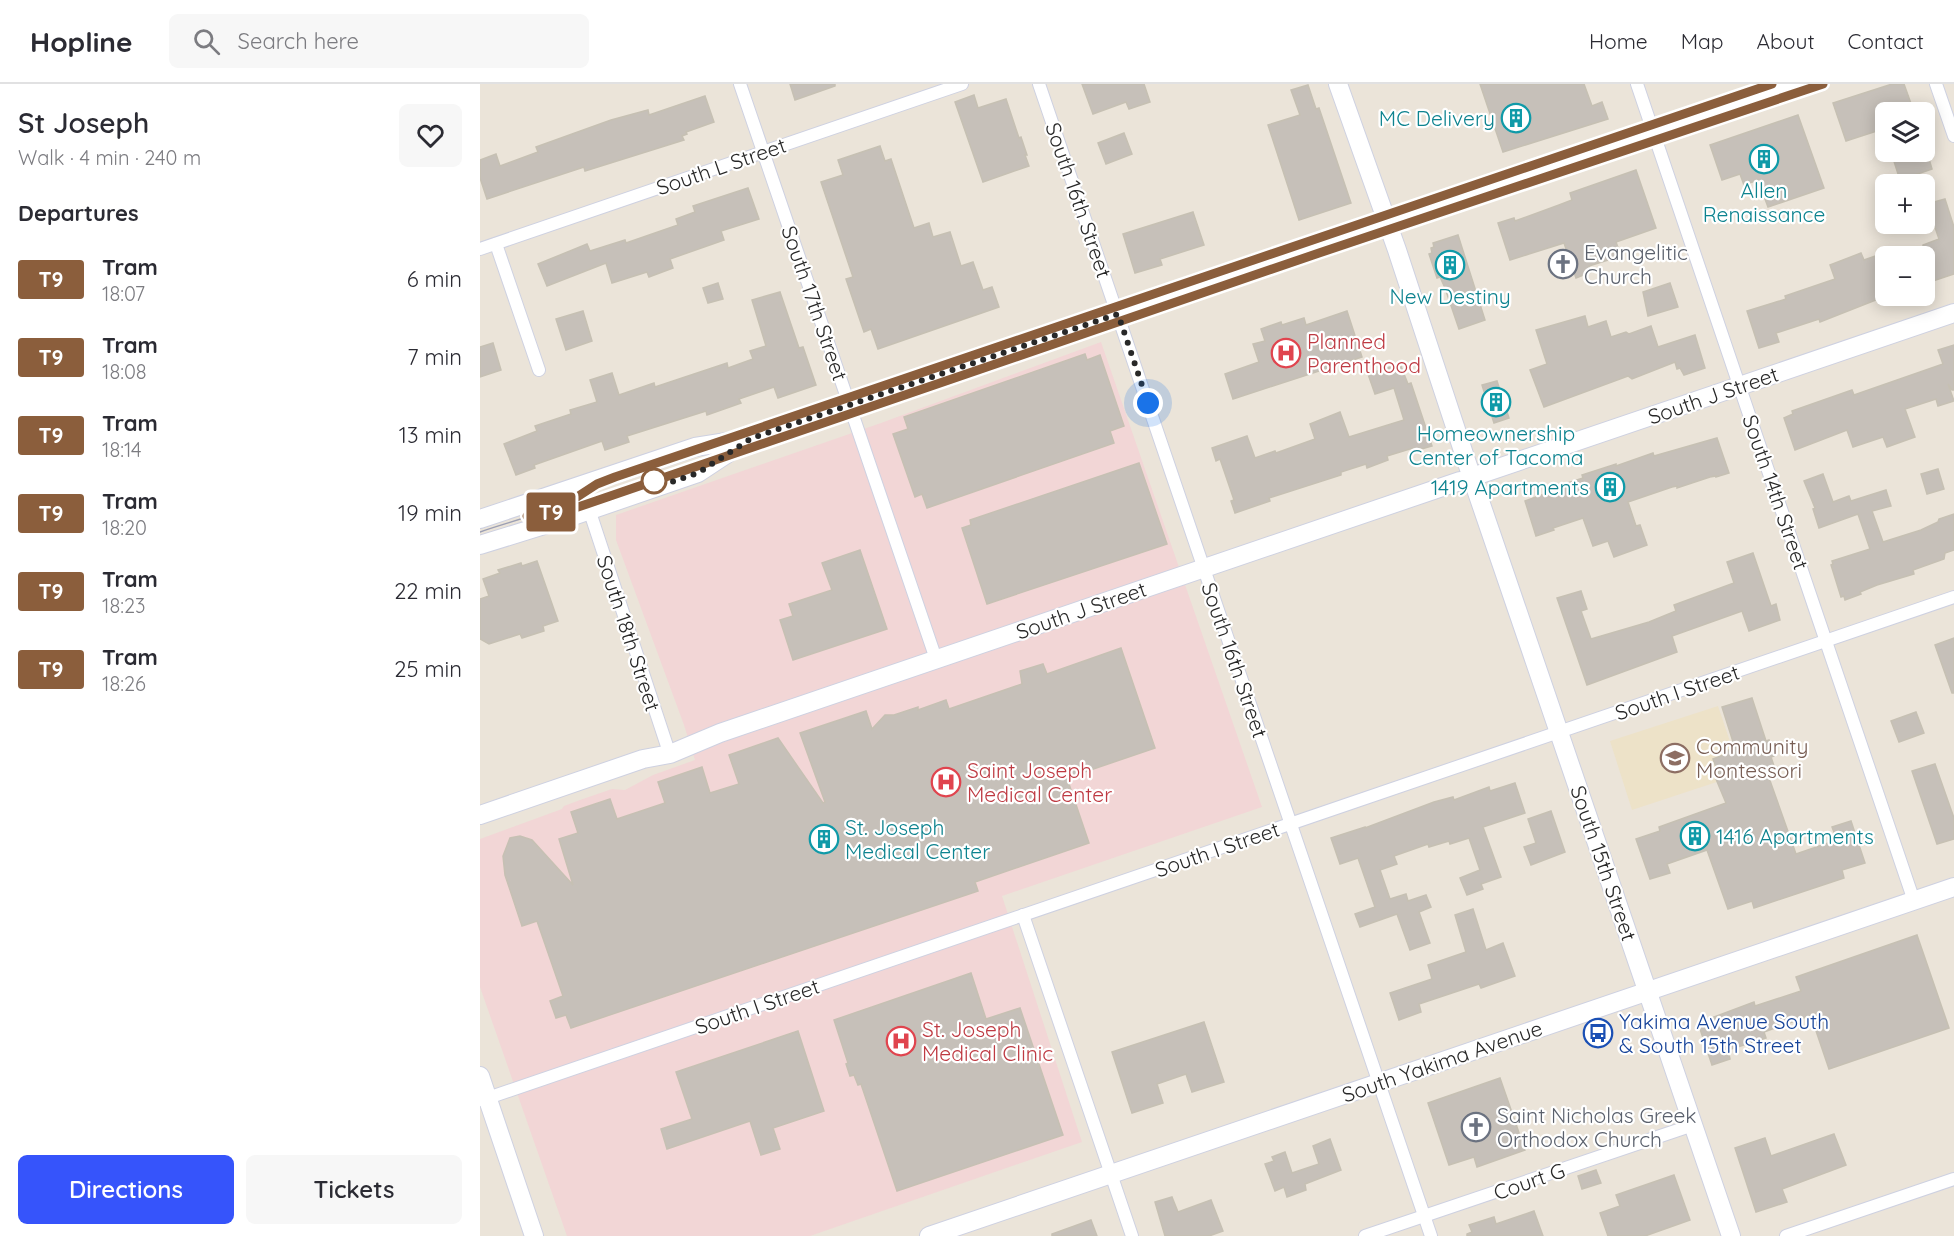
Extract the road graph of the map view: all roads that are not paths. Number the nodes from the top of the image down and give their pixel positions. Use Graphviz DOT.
graph roads {
  1 [pos="740,84"];
  2 [pos="962,84"];
  3 [pos="1039,84"];
  4 [pos="1338,84"];
  5 [pos="1637,84"];
  6 [pos="1794,84"];
  7 [pos="1936,84"];
  8 [pos="1653,132"];
  9 [pos="1954,136"];
  10 [pos="763,152"];
  11 [pos="1386,222"];
  12 [pos="496,244"];
  13 [pos="480,249"];
  14 [pos="1954,313"];
  15 [pos="1118,314"];
  16 [pos="539,370"];
  17 [pos="1740,386"];
  18 [pos="850,405"];
  19 [pos="752,438"];
  20 [pos="1469,478"];
  21 [pos="581,485"];
  22 [pos="589,511"];
  23 [pos="480,519"];
  24 [pos="480,545"];
  25 [pos="1203,568"];
  26 [pos="1954,597"];
  27 [pos="1826,641"];
  28 [pos="936,659"];
  29 [pos="1559,732"];
  30 [pos="702,739"];
  31 [pos="667,746"];
  32 [pos="644,759"];
  33 [pos="480,814"];
  34 [pos="1290,824"];
  35 [pos="1954,887"];
  36 [pos="1914,901"];
  37 [pos="1023,915"];
  38 [pos="1647,990"];
  39 [pos="480,1076"];
  40 [pos="1379,1083"];
  41 [pos="484,1099"];
  42 [pos="1693,1125"];
  43 [pos="1111,1174"];
  44 [pos="1954,1179"];
  45 [pos="1424,1216"];
  46 [pos="534,1236"];
  47 [pos="929,1236"];
  48 [pos="1132,1236"];
  49 [pos="1365,1236"];
  50 [pos="1431,1236"];
  51 [pos="1731,1236"];
  52 [pos="1786,1236"];
  1 -- 10 [label="street, South 17th Street"];
  2 -- 10 [label="street, South L Street"];
  3 -- 15 [label="street, South 16th Street"];
  4 -- 11 [label="main road, South 15th Street"];
  5 -- 8 [label="street, South 14th Street"];
  6 -- 8 [label="main road"];
  7 -- 9 [label="street"];
  8 -- 11 [label="main road"];
  8 -- 17 [label="street, South 14th Street"];
  10 -- 12 [label="street, South L Street"];
  10 -- 18 [label="street, South 17th Street"];
  11 -- 15 [label="main road"];
  11 -- 20 [label="main road, South 15th Street"];
  12 -- 13 [label="street, South L Street"];
  12 -- 16 [label="street"];
  14 -- 17 [label="main road, South J Street"];
  15 -- 18 [label="main road"];
  15 -- 25 [label="street, South 16th Street"];
  17 -- 20 [label="main road, South J Street"];
  17 -- 27 [label="street, South 14th Street"];
  18 -- 19 [label="main road"];
  18 -- 28 [label="street, South 17th Street"];
  19 -- 21 [label="main road"];
  19 -- 22 [label="main road"];
  20 -- 25 [label="main road, South J Street"];
  20 -- 29 [label="main road, South 15th Street"];
  21 -- 22 [label="street, South 18th Street"];
  21 -- 23 [label="main road"];
  22 -- 24 [label="main road"];
  22 -- 31 [label="street, South 18th Street"];
  25 -- 28 [label="main road, South J Street"];
  25 -- 34 [label="street, South 16th Street"];
  26 -- 27 [label="street, South I Street"];
  27 -- 29 [label="street, South I Street"];
  27 -- 36 [label="street, South 14th Street"];
  28 -- 30 [label="main road, South J Street"];
  29 -- 34 [label="street, South I Street"];
  29 -- 38 [label="main road, South 15th Street"];
  30 -- 31 [label="main road"];
  30 -- 32 [label="main road"];
  31 -- 32 [label="main road"];
  32 -- 33 [label="main road"];
  34 -- 37 [label="street, South I Street"];
  34 -- 40 [label="street, South 16th Street"];
  35 -- 36 [label="main road, South Yakima Avenue"];
  36 -- 38 [label="main road, South Yakima Avenue"];
  37 -- 41 [label="street, South I Street"];
  37 -- 43 [label="street"];
  38 -- 40 [label="main road, South Yakima Avenue"];
  38 -- 42 [label="main road, South 15th Street"];
  39 -- 41 [label="main road"];
  40 -- 43 [label="main road, South Yakima Avenue"];
  40 -- 45 [label="street, South 16th Street"];
  41 -- 46 [label="main road"];
  42 -- 45 [label="street, Court G"];
  42 -- 51 [label="main road, South 15th Street"];
  43 -- 47 [label="main road, South Yakima Avenue"];
  43 -- 48 [label="street"];
  44 -- 52 [label="street"];
  45 -- 49 [label="street, Court G"];
  45 -- 50 [label="street, South 16th Street"];
}
